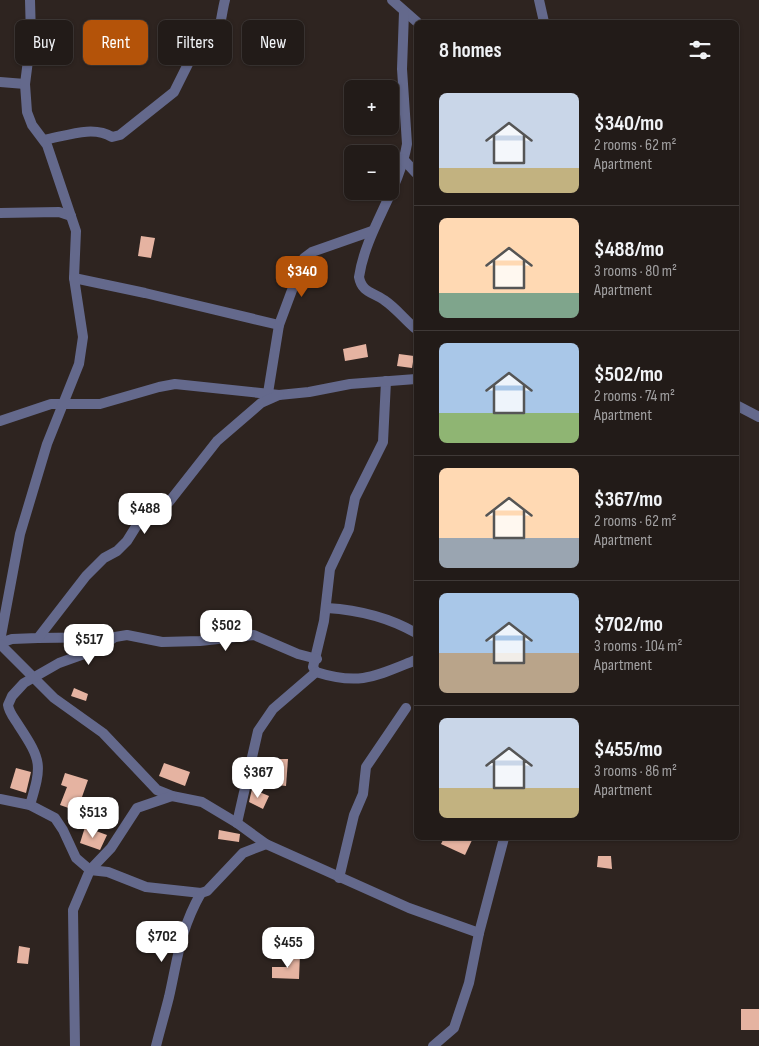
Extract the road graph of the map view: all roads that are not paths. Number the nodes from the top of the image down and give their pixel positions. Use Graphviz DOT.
graph roads {
  1 [pos="30,0"];
  2 [pos="225,0"];
  3 [pos="392,0"];
  4 [pos="539,0"];
  5 [pos="404,12"];
  6 [pos="414,20"];
  7 [pos="544,20"];
  8 [pos="0,82"];
  9 [pos="26,84"];
  10 [pos="44,140"];
  11 [pos="403,159"];
  12 [pos="414,170"];
  13 [pos="0,213"];
  14 [pos="71,216"];
  15 [pos="372,231"];
  16 [pos="74,278"];
  17 [pos="279,326"];
  18 [pos="414,327"];
  19 [pos="414,379"];
  20 [pos="386,382"];
  21 [pos="274,394"];
  22 [pos="63,405"];
  23 [pos="739,407"];
  24 [pos="759,417"];
  25 [pos="0,421"];
  26 [pos="327,608"];
  27 [pos="414,632"];
  28 [pos="115,637"];
  29 [pos="38,638"];
  30 [pos="0,643"];
  31 [pos="317,659"];
  32 [pos="414,661"];
  33 [pos="316,672"];
  34 [pos="35,678"];
  35 [pos="406,708"];
  36 [pos="172,796"];
  37 [pos="0,799"];
  38 [pos="30,805"];
  39 [pos="237,823"];
  40 [pos="503,840"];
  41 [pos="266,844"];
  42 [pos="90,870"];
  43 [pos="340,878"];
  44 [pos="201,893"];
  45 [pos="479,933"];
  46 [pos="75,1046"];
  47 [pos="156,1046"];
  48 [pos="433,1046"];
  1 -- 9 [label="street"];
  2 -- 10 [label="street"];
  3 -- 5 [label="street"];
  4 -- 7 [label="street"];
  5 -- 6 [label="street"];
  5 -- 11 [label="street"];
  8 -- 9 [label="street"];
  9 -- 10 [label="street"];
  10 -- 14 [label="street"];
  11 -- 12 [label="street"];
  11 -- 15 [label="street"];
  13 -- 14 [label="street"];
  14 -- 16 [label="street"];
  15 -- 17 [label="street"];
  15 -- 18 [label="street"];
  16 -- 17 [label="street"];
  16 -- 22 [label="street"];
  17 -- 21 [label="street"];
  19 -- 20 [label="street"];
  20 -- 21 [label="street"];
  20 -- 26 [label="street"];
  21 -- 22 [label="street"];
  21 -- 29 [label="street"];
  22 -- 25 [label="street"];
  22 -- 30 [label="street"];
  23 -- 24 [label="street"];
  26 -- 27 [label="street"];
  26 -- 31 [label="street"];
  28 -- 29 [label="street"];
  28 -- 31 [label="street"];
  28 -- 34 [label="street"];
  29 -- 30 [label="street"];
  30 -- 34 [label="street"];
  31 -- 33 [label="street"];
  32 -- 33 [label="street"];
  33 -- 39 [label="street"];
  34 -- 36 [label="street"];
  34 -- 38 [label="street"];
  35 -- 43 [label="street"];
  36 -- 39 [label="street"];
  36 -- 42 [label="street"];
  37 -- 38 [label="street"];
  38 -- 42 [label="street"];
  39 -- 41 [label="street"];
  40 -- 45 [label="street"];
  41 -- 43 [label="street"];
  41 -- 44 [label="street"];
  42 -- 44 [label="street"];
  42 -- 46 [label="street"];
  43 -- 45 [label="street"];
  44 -- 47 [label="street"];
  45 -- 48 [label="street"];
}
